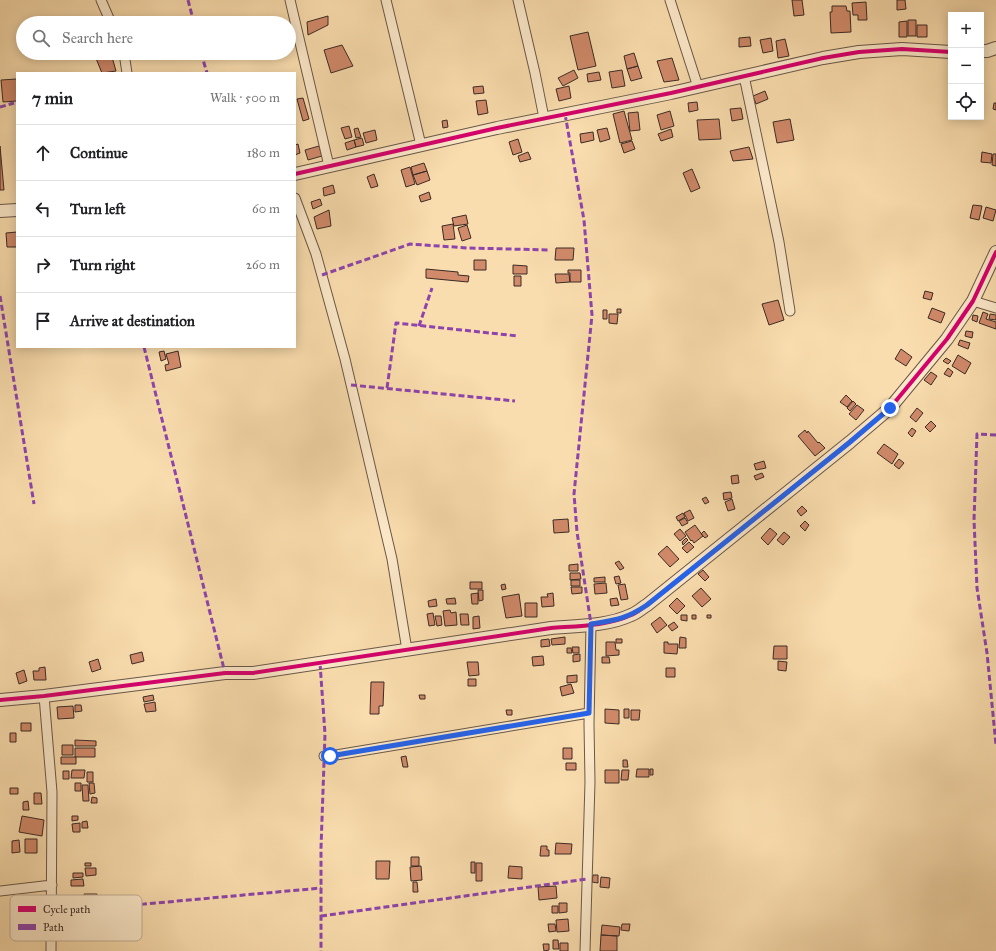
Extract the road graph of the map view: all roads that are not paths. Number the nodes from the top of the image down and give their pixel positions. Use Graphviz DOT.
graph roads {
  1 [pos="101,0"];
  2 [pos="290,0"];
  3 [pos="386,0"];
  4 [pos="518,0"];
  5 [pos="670,0"];
  6 [pos="108,16"];
  7 [pos="294,16"];
  8 [pos="296,26"];
  9 [pos="996,48"];
  10 [pos="984,51"];
  11 [pos="948,52"];
  12 [pos="125,60"];
  13 [pos="127,72"];
  14 [pos="744,76"];
  15 [pos="698,86"];
  16 [pos="544,118"];
  17 [pos="421,145"];
  18 [pos="328,166"];
  19 [pos="296,174"];
  20 [pos="296,201"];
  21 [pos="16,210"];
  22 [pos="0,211"];
  23 [pos="996,252"];
  24 [pos="973,301"];
  25 [pos="996,308"];
  26 [pos="790,310"];
  27 [pos="591,624"];
  28 [pos="406,650"];
  29 [pos="44,696"];
  30 [pos="0,700"];
  31 [pos="589,713"];
  32 [pos="324,756"];
  33 [pos="52,885"];
  34 [pos="0,891"];
  35 [pos="52,895"];
  36 [pos="51,941"];
  37 [pos="51,951"];
  38 [pos="585,951"];
  1 -- 6 [label="street"];
  2 -- 7 [label="street"];
  3 -- 17 [label="street"];
  4 -- 16 [label="street"];
  5 -- 15 [label="street"];
  8 -- 18 [label="street"];
  9 -- 10 [label="street"];
  11 -- 14 [label="street"];
  12 -- 13 [label="street"];
  14 -- 15 [label="street"];
  14 -- 26 [label="street"];
  15 -- 16 [label="street"];
  16 -- 17 [label="street"];
  17 -- 18 [label="street"];
  18 -- 19 [label="street"];
  20 -- 28 [label="street"];
  21 -- 22 [label="street"];
  23 -- 24 [label="street"];
  24 -- 25 [label="street"];
  24 -- 27 [label="street"];
  27 -- 28 [label="street"];
  27 -- 31 [label="street"];
  28 -- 29 [label="street"];
  29 -- 30 [label="street"];
  29 -- 33 [label="street"];
  31 -- 32 [label="street"];
  31 -- 38 [label="street"];
  33 -- 34 [label="street"];
  33 -- 35 [label="street"];
  36 -- 37 [label="street"];
}
